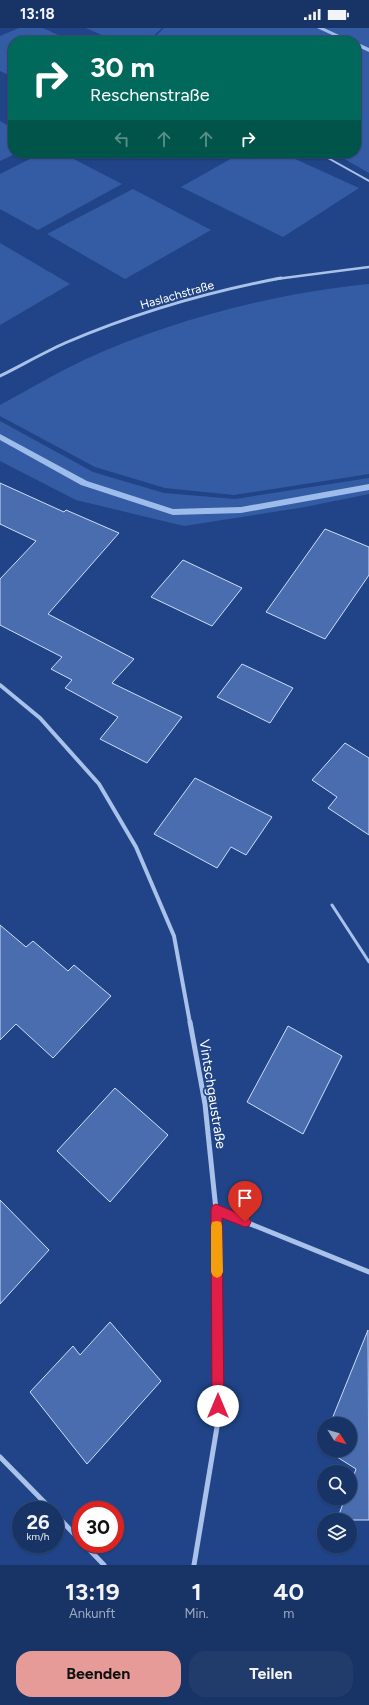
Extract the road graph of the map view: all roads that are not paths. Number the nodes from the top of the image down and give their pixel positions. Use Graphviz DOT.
graph roads {
  1 [pos="328,158"];
  2 [pos="369,181"];
  3 [pos="369,267"];
  4 [pos="0,376"];
  5 [pos="0,685"];
  6 [pos="332,905"];
  7 [pos="369,962"];
  8 [pos="216,1210"];
  9 [pos="369,1272"];
  10 [pos="0,1456"];
  11 [pos="43,1501"];
  12 [pos="64,1523"];
  13 [pos="72,1532"];
  14 [pos="93,1553"];
  15 [pos="104,1565"];
  16 [pos="194,1565"];
  1 -- 2 [label="lane"];
  3 -- 4 [label="street, Haslachstraße"];
  5 -- 8 [label="street, Vintschgaustraße"];
  6 -- 7 [label="lane"];
  8 -- 9 [label="street"];
  8 -- 16 [label="street, Vintschgaustraße"];
  10 -- 11 [label="street"];
  12 -- 13 [label="street"];
  14 -- 15 [label="street"];
}
